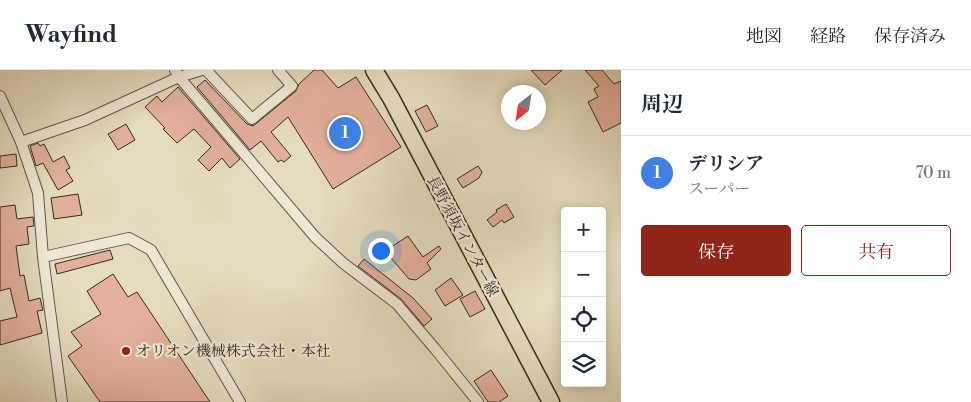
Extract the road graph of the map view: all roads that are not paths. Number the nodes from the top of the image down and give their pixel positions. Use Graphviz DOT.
graph roads {
  1 [pos="202,70"];
  2 [pos="206,70"];
  3 [pos="278,70"];
  4 [pos="374,70"];
  5 [pos="177,73"];
  6 [pos="0,96"];
  7 [pos="21,142"];
  8 [pos="43,257"];
  9 [pos="62,402"];
  10 [pos="240,402"];
  11 [pos="478,402"];
  12 [pos="551,402"];
  1 -- 5 [label="street"];
  2 -- 3 [label="street"];
  4 -- 12 [label="main road, 長野須坂インター線"];
  5 -- 7 [label="street"];
  5 -- 11 [label="street"];
  6 -- 7 [label="street"];
  7 -- 8 [label="street"];
  8 -- 9 [label="street"];
  8 -- 10 [label="street"];
}
